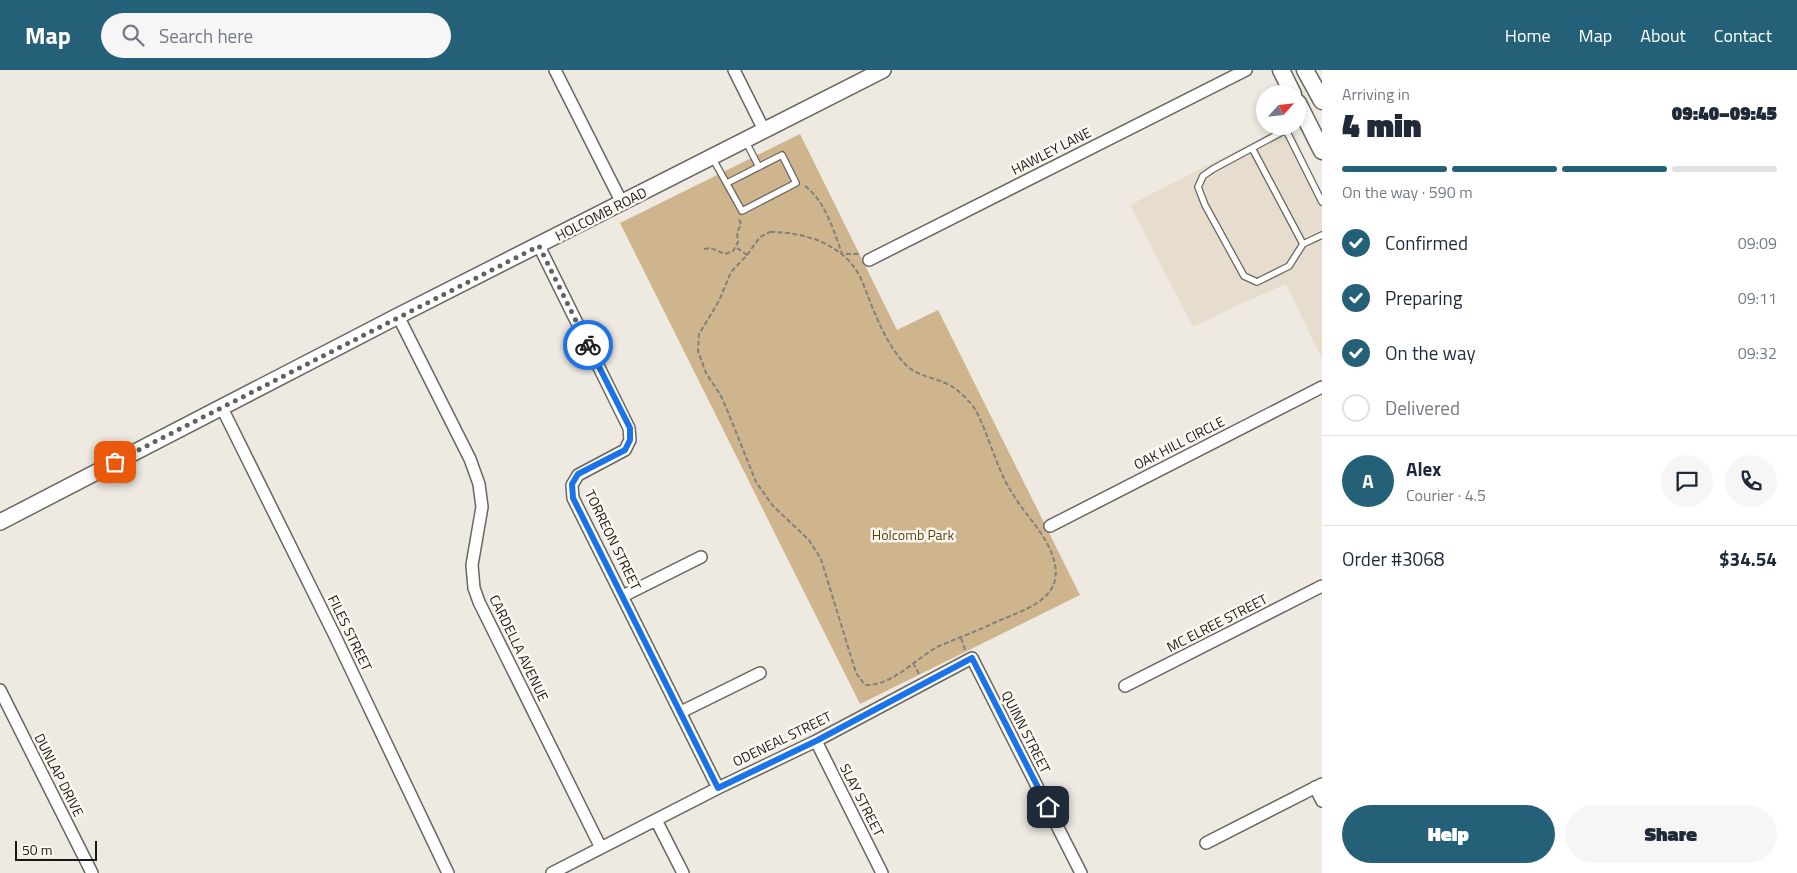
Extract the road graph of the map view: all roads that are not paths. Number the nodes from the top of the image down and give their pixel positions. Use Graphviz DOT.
graph roads {
  1 [pos="555,70"];
  2 [pos="734,70"];
  3 [pos="883,70"];
  4 [pos="1246,70"];
  5 [pos="1280,70"];
  6 [pos="1305,70"];
  7 [pos="1288,85"];
  8 [pos="1322,101"];
  9 [pos="764,130"];
  10 [pos="1306,132"];
  11 [pos="1277,135"];
  12 [pos="1288,135"];
  13 [pos="745,140"];
  14 [pos="1252,148"];
  15 [pos="1322,151"];
  16 [pos="712,157"];
  17 [pos="759,167"];
  18 [pos="727,183"];
  19 [pos="1322,202"];
  20 [pos="622,203"];
  21 [pos="1322,236"];
  22 [pos="1304,244"];
  23 [pos="539,246"];
  24 [pos="866,256"];
  25 [pos="398,316"];
  26 [pos="1322,387"];
  27 [pos="222,408"];
  28 [pos="0,522"];
  29 [pos="1050,526"];
  30 [pos="702,557"];
  31 [pos="1322,586"];
  32 [pos="623,596"];
  33 [pos="972,658"];
  34 [pos="760,672"];
  35 [pos="1125,686"];
  36 [pos="0,690"];
  37 [pos="681,712"];
  38 [pos="816,741"];
  39 [pos="1319,785"];
  40 [pos="718,788"];
  41 [pos="1322,801"];
  42 [pos="656,820"];
  43 [pos="1206,842"];
  44 [pos="601,848"];
  45 [pos="92,873"];
  46 [pos="448,873"];
  47 [pos="552,873"];
  48 [pos="683,873"];
  49 [pos="882,873"];
  50 [pos="1081,873"];
  1 -- 20 [label="street"];
  2 -- 9 [label="street"];
  3 -- 9 [label="street, HOLCOMB ROAD"];
  4 -- 24 [label="street, HAWLEY LANE"];
  5 -- 7 [label="main road"];
  6 -- 8 [label="main road"];
  9 -- 13 [label="street, HOLCOMB ROAD"];
  10 -- 15 [label="main road"];
  11 -- 14 [label="lane"];
  12 -- 19 [label="lane"];
  13 -- 16 [label="street, HOLCOMB ROAD"];
  13 -- 17 [label="lane"];
  14 -- 22 [label="lane"];
  14 -- 22 [label="lane"];
  16 -- 18 [label="lane"];
  16 -- 20 [label="street, HOLCOMB ROAD"];
  17 -- 18 [label="lane"];
  17 -- 18 [label="lane"];
  20 -- 23 [label="street, HOLCOMB ROAD"];
  21 -- 22 [label="lane"];
  23 -- 25 [label="street, HOLCOMB ROAD"];
  23 -- 32 [label="street, TORREON STREET"];
  25 -- 27 [label="street, HOLCOMB ROAD"];
  25 -- 44 [label="street, CARDELLA AVENUE"];
  26 -- 29 [label="street, OAK HILL CIRCLE"];
  27 -- 28 [label="street, HOLCOMB ROAD"];
  27 -- 46 [label="street, FILES STREET"];
  30 -- 32 [label="street"];
  31 -- 35 [label="street, MC ELREE STREET"];
  32 -- 37 [label="street, TORREON STREET"];
  33 -- 38 [label="street, ODENEAL STREET"];
  33 -- 50 [label="street, QUINN STREET"];
  34 -- 37 [label="street"];
  36 -- 45 [label="street, DUNLAP DRIVE"];
  37 -- 40 [label="street, TORREON STREET"];
  38 -- 40 [label="street, ODENEAL STREET"];
  38 -- 49 [label="street, SLAY STREET"];
  39 -- 41 [label="street"];
  39 -- 43 [label="street"];
  40 -- 42 [label="street, ODENEAL STREET"];
  42 -- 44 [label="street, ODENEAL STREET"];
  42 -- 48 [label="street"];
  44 -- 47 [label="street, ODENEAL STREET"];
}
